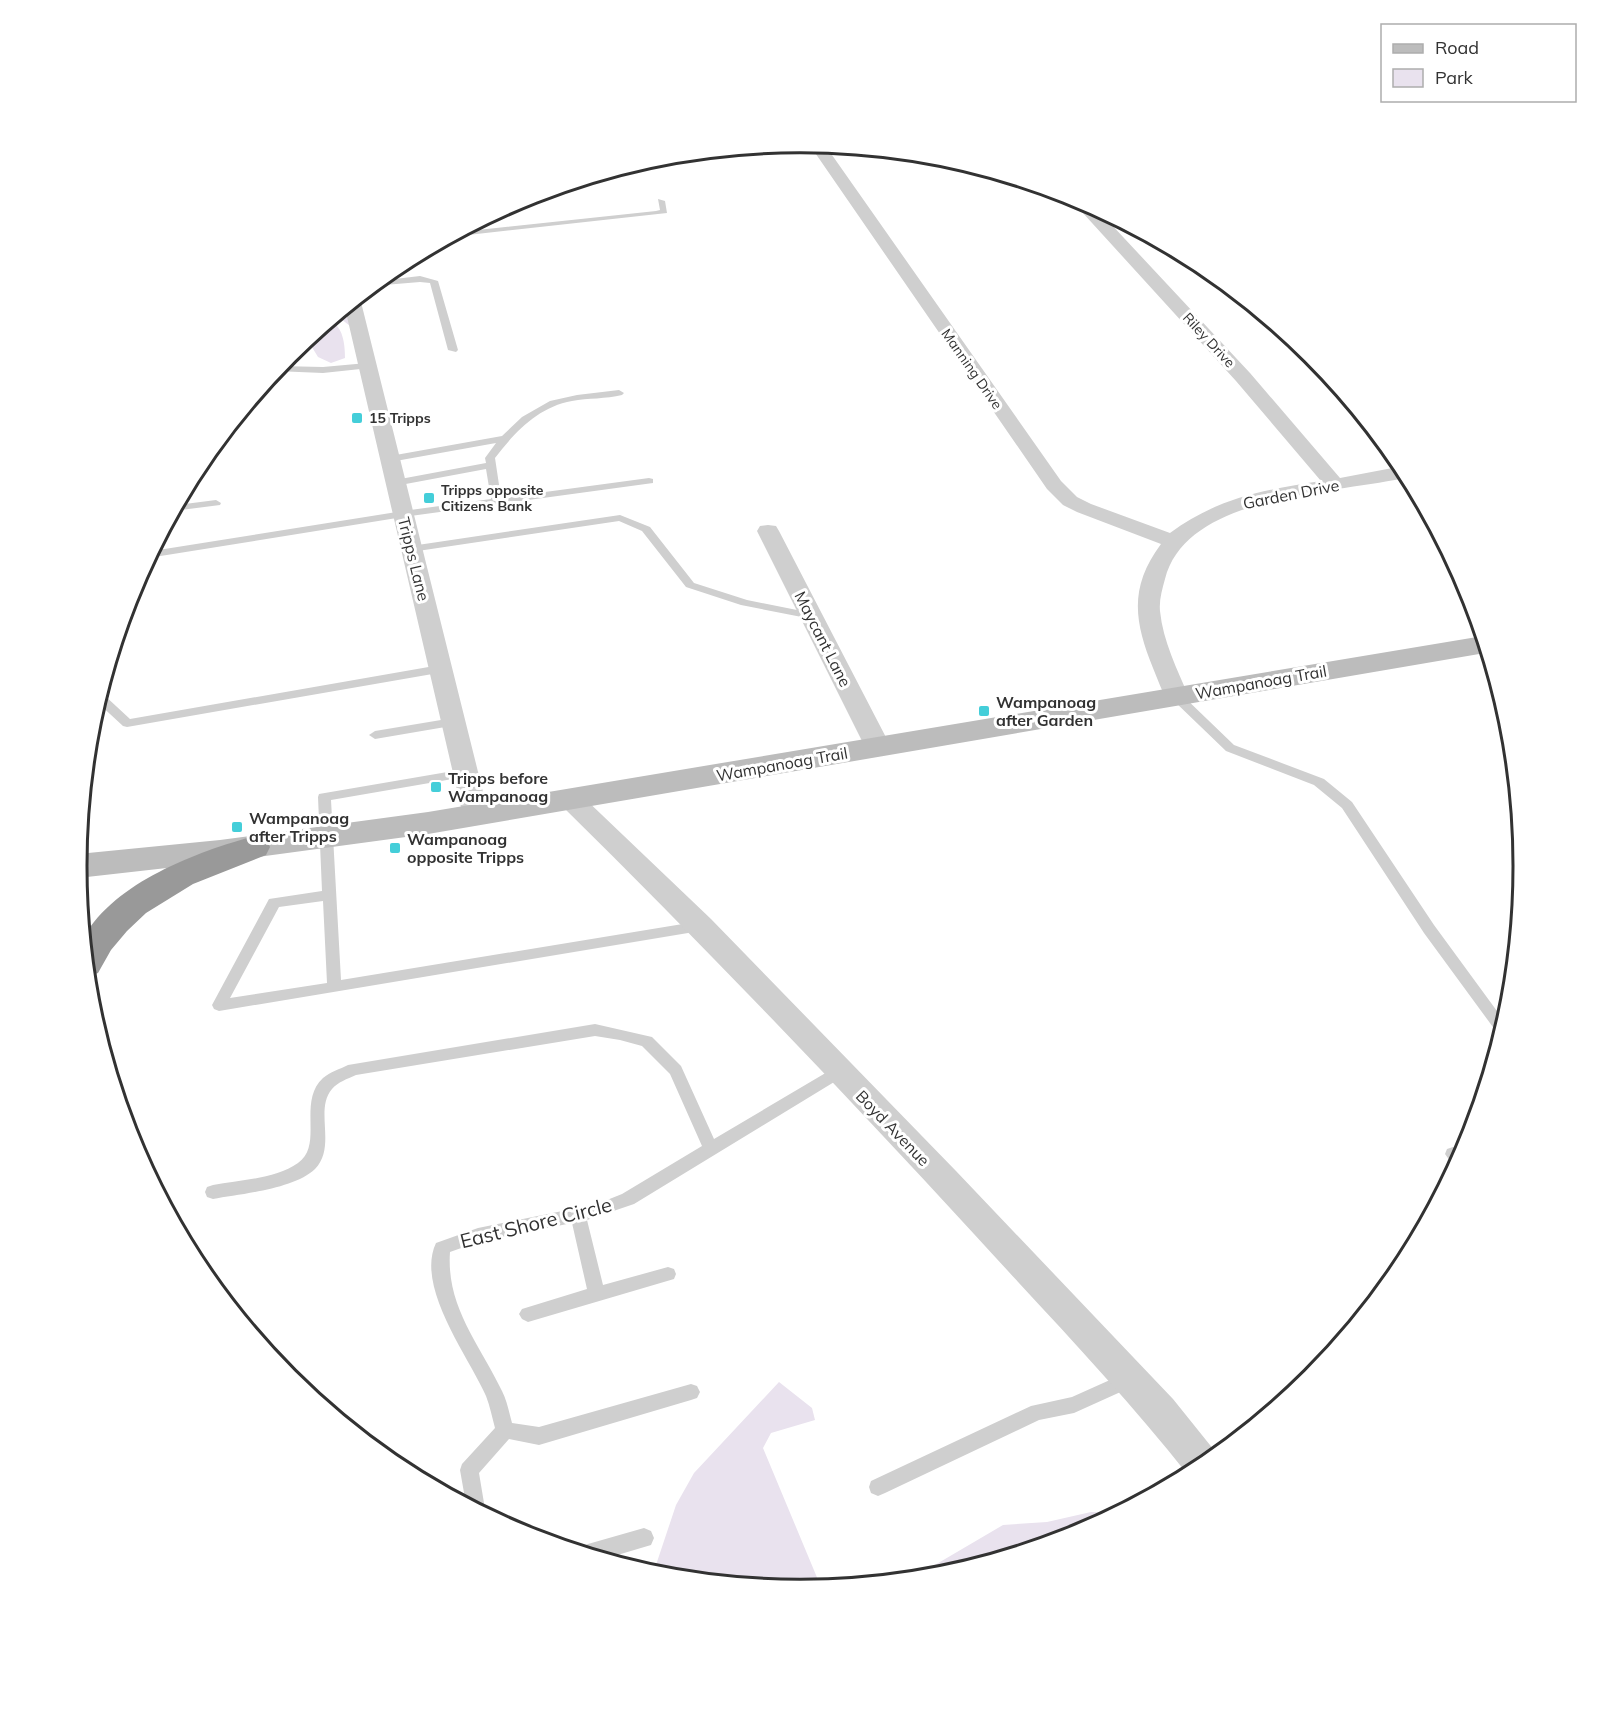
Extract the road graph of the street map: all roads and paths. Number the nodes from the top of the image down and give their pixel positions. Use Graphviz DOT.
graph roads {
  1 [pos="824,154"];
  2 [pos="660,201"];
  3 [pos="1097,218"];
  4 [pos="474,233"];
  5 [pos="391,282"];
  6 [pos="354,310"];
  7 [pos="453,350"];
  8 [pos="367,366"];
  9 [pos="289,369"];
  10 [pos="619,393"];
  11 [pos="503,439"];
  12 [pos="390,459"];
  13 [pos="491,465"];
  14 [pos="1395,474"];
  15 [pos="649,480"];
  16 [pos="395,483"];
  17 [pos="1335,485"];
  18 [pos="496,501"];
  19 [pos="216,503"];
  20 [pos="184,507"];
  21 [pos="403,514"];
  22 [pos="768,531"];
  23 [pos="1172,541"];
  24 [pos="411,549"];
  25 [pos="160,553"];
  26 [pos="812,616"];
  27 [pos="1478,645"];
  28 [pos="440,669"];
  29 [pos="1177,697"];
  30 [pos="106,704"];
  31 [pos="453,722"];
  32 [pos="375,735"];
  33 [pos="878,747"];
  34 [pos="465,773"];
  35 [pos="571,800"];
  36 [pos="476,816"];
  37 [pos="326,838"];
  38 [pos="254,847"];
  39 [pos="87,865"];
  40 [pos="329,895"];
  41 [pos="701,926"];
  42 [pos="92,951"];
  43 [pos="334,987"];
  44 [pos="1496,1020"];
  45 [pos="839,1072"];
  46 [pos="711,1149"];
  47 [pos="213,1192"];
  48 [pos="578,1215"];
  49 [pos="668,1275"];
  50 [pos="597,1295"];
  51 [pos="528,1314"];
  52 [pos="1130,1379"];
  53 [pos="691,1392"];
  54 [pos="505,1430"];
  55 [pos="1198,1458"];
  56 [pos="878,1487"];
  57 [pos="474,1499"];
  58 [pos="644,1538"];
  59 [pos="601,1550"];
  1 -- 23 [label="street, Manning Drive"];
  2 -- 4 [label="lane"];
  3 -- 17 [label="street, Riley Drive"];
  5 -- 7 [label="lane"];
  6 -- 8 [label="street, Tripps Lane"];
  8 -- 9 [label="lane"];
  8 -- 12 [label="street, Tripps Lane"];
  10 -- 11 [label="lane"];
  11 -- 12 [label="lane"];
  11 -- 13 [label="lane"];
  12 -- 16 [label="street, Tripps Lane"];
  13 -- 16 [label="lane"];
  13 -- 18 [label="lane"];
  14 -- 17 [label="street, Garden Drive"];
  15 -- 18 [label="lane"];
  16 -- 21 [label="street, Tripps Lane"];
  17 -- 23 [label="street, Garden Drive"];
  18 -- 21 [label="lane"];
  19 -- 20 [label="lane"];
  21 -- 24 [label="street, Tripps Lane"];
  21 -- 25 [label="lane"];
  22 -- 26 [label="street, Maycant Lane"];
  23 -- 29 [label="street, Garden Drive"];
  24 -- 26 [label="lane"];
  24 -- 28 [label="street, Tripps Lane"];
  26 -- 33 [label="street, Maycant Lane"];
  27 -- 29 [label="main road, Wampanoag Trail"];
  28 -- 30 [label="lane"];
  28 -- 31 [label="street, Tripps Lane"];
  29 -- 33 [label="main road, Wampanoag Trail"];
  29 -- 44 [label="lane"];
  31 -- 32 [label="lane"];
  31 -- 34 [label="street, Tripps Lane"];
  33 -- 35 [label="main road, Wampanoag Trail"];
  34 -- 36 [label="street, Tripps Lane"];
  34 -- 37 [label="lane"];
  35 -- 36 [label="main road, Wampanoag Trail"];
  35 -- 41 [label="street, Boyd Avenue"];
  36 -- 37 [label="main road, Wampanoag Trail"];
  37 -- 38 [label="main road, Wampanoag Trail"];
  37 -- 40 [label="lane"];
  38 -- 39 [label="main road, Wampanoag Trail"];
  38 -- 42 [label="highway"];
  40 -- 43 [label="lane"];
  40 -- 43 [label="lane"];
  41 -- 43 [label="lane"];
  41 -- 45 [label="street, Boyd Avenue"];
  45 -- 46 [label="lane, East Shore Circle"];
  45 -- 52 [label="street, Boyd Avenue"];
  46 -- 47 [label="lane"];
  46 -- 48 [label="lane, East Shore Circle"];
  48 -- 50 [label="lane"];
  48 -- 54 [label="lane, East Shore Circle"];
  49 -- 50 [label="lane"];
  50 -- 51 [label="lane"];
  52 -- 55 [label="street, Boyd Avenue"];
  52 -- 56 [label="lane"];
  53 -- 54 [label="lane"];
  54 -- 57 [label="lane"];
  58 -- 59 [label="lane"];
}
